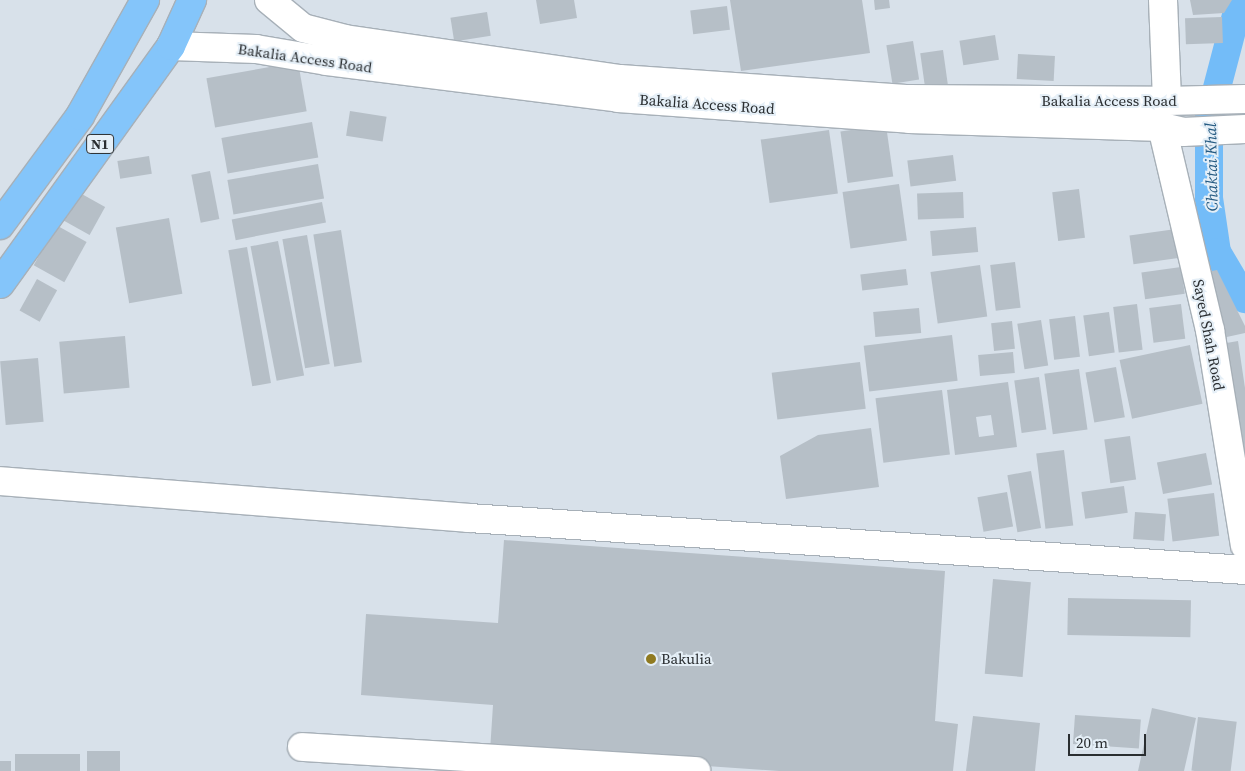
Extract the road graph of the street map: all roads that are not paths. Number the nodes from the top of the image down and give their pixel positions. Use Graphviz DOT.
graph roads {
  1 [pos="145,0"];
  2 [pos="192,0"];
  3 [pos="269,0"];
  4 [pos="1163,0"];
  5 [pos="313,31"];
  6 [pos="171,46"];
  7 [pos="310,58"];
  8 [pos="1245,99"];
  9 [pos="1174,115"];
  10 [pos="1245,130"];
  11 [pos="0,225"];
  12 [pos="0,284"];
  13 [pos="0,481"];
  14 [pos="1245,545"];
  15 [pos="1245,570"];
  16 [pos="302,748"];
  17 [pos="696,771"];
  1 -- 11 [label="highway, N1"];
  2 -- 6 [label="highway, N1"];
  3 -- 5 [label="street, Bakalia Access Road"];
  4 -- 9 [label="street, Sayed Shah Road"];
  5 -- 7 [label="street"];
  5 -- 9 [label="street, Bakalia Access Road"];
  6 -- 7 [label="street, Bakalia Access Road"];
  6 -- 12 [label="highway, N1"];
  7 -- 9 [label="street, Bakalia Access Road"];
  8 -- 9 [label="street, Bakalia Access Road"];
  9 -- 10 [label="street, Bakalia Access Road"];
  9 -- 14 [label="street, Sayed Shah Road"];
  13 -- 15 [label="street"];
  16 -- 17 [label="street"];
}
